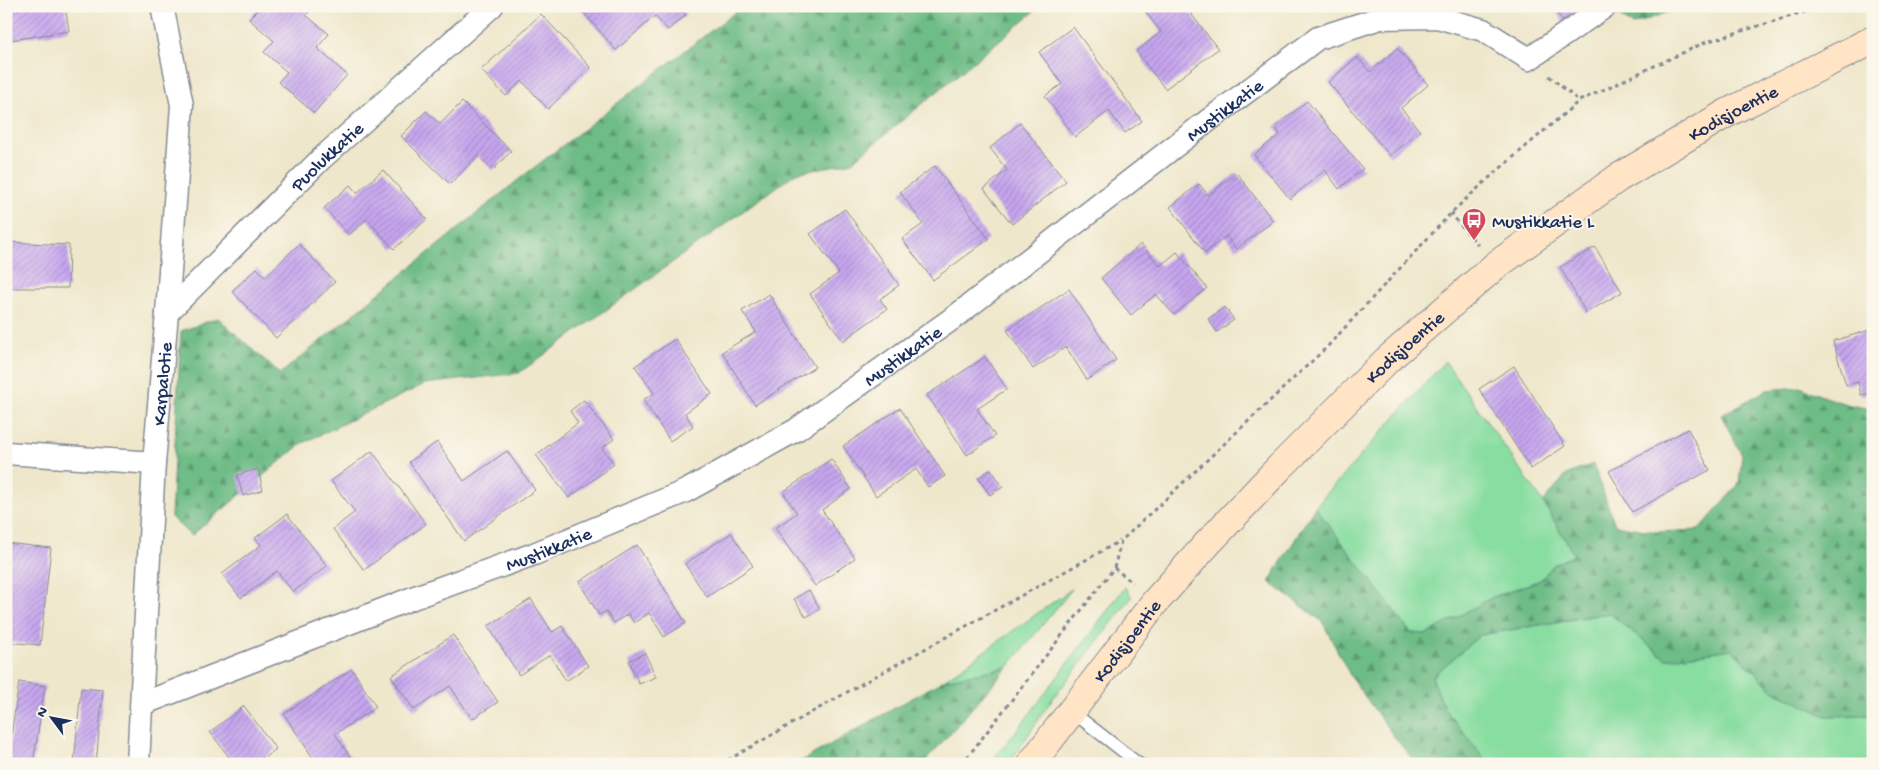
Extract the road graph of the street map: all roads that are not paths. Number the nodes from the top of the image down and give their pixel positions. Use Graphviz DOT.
graph roads {
  1 [pos="162,6"];
  2 [pos="492,6"];
  3 [pos="1606,6"];
  4 [pos="1873,40"];
  5 [pos="167,313"];
  6 [pos="6,453"];
  7 [pos="154,463"];
  8 [pos="142,704"];
  9 [pos="1071,711"];
  10 [pos="138,764"];
  11 [pos="1031,764"];
  12 [pos="1139,764"];
  1 -- 5 [label="street, Karpalotie"];
  2 -- 5 [label="street, Puolukkatie"];
  3 -- 8 [label="street, Mustikkatie"];
  4 -- 9 [label="street, Kodisjoentie"];
  5 -- 7 [label="street, Karpalotie"];
  6 -- 7 [label="street"];
  7 -- 8 [label="street, Karpalotie"];
  8 -- 10 [label="street, Karpalotie"];
  9 -- 11 [label="street, Kodisjoentie"];
  9 -- 12 [label="lane"];
}
